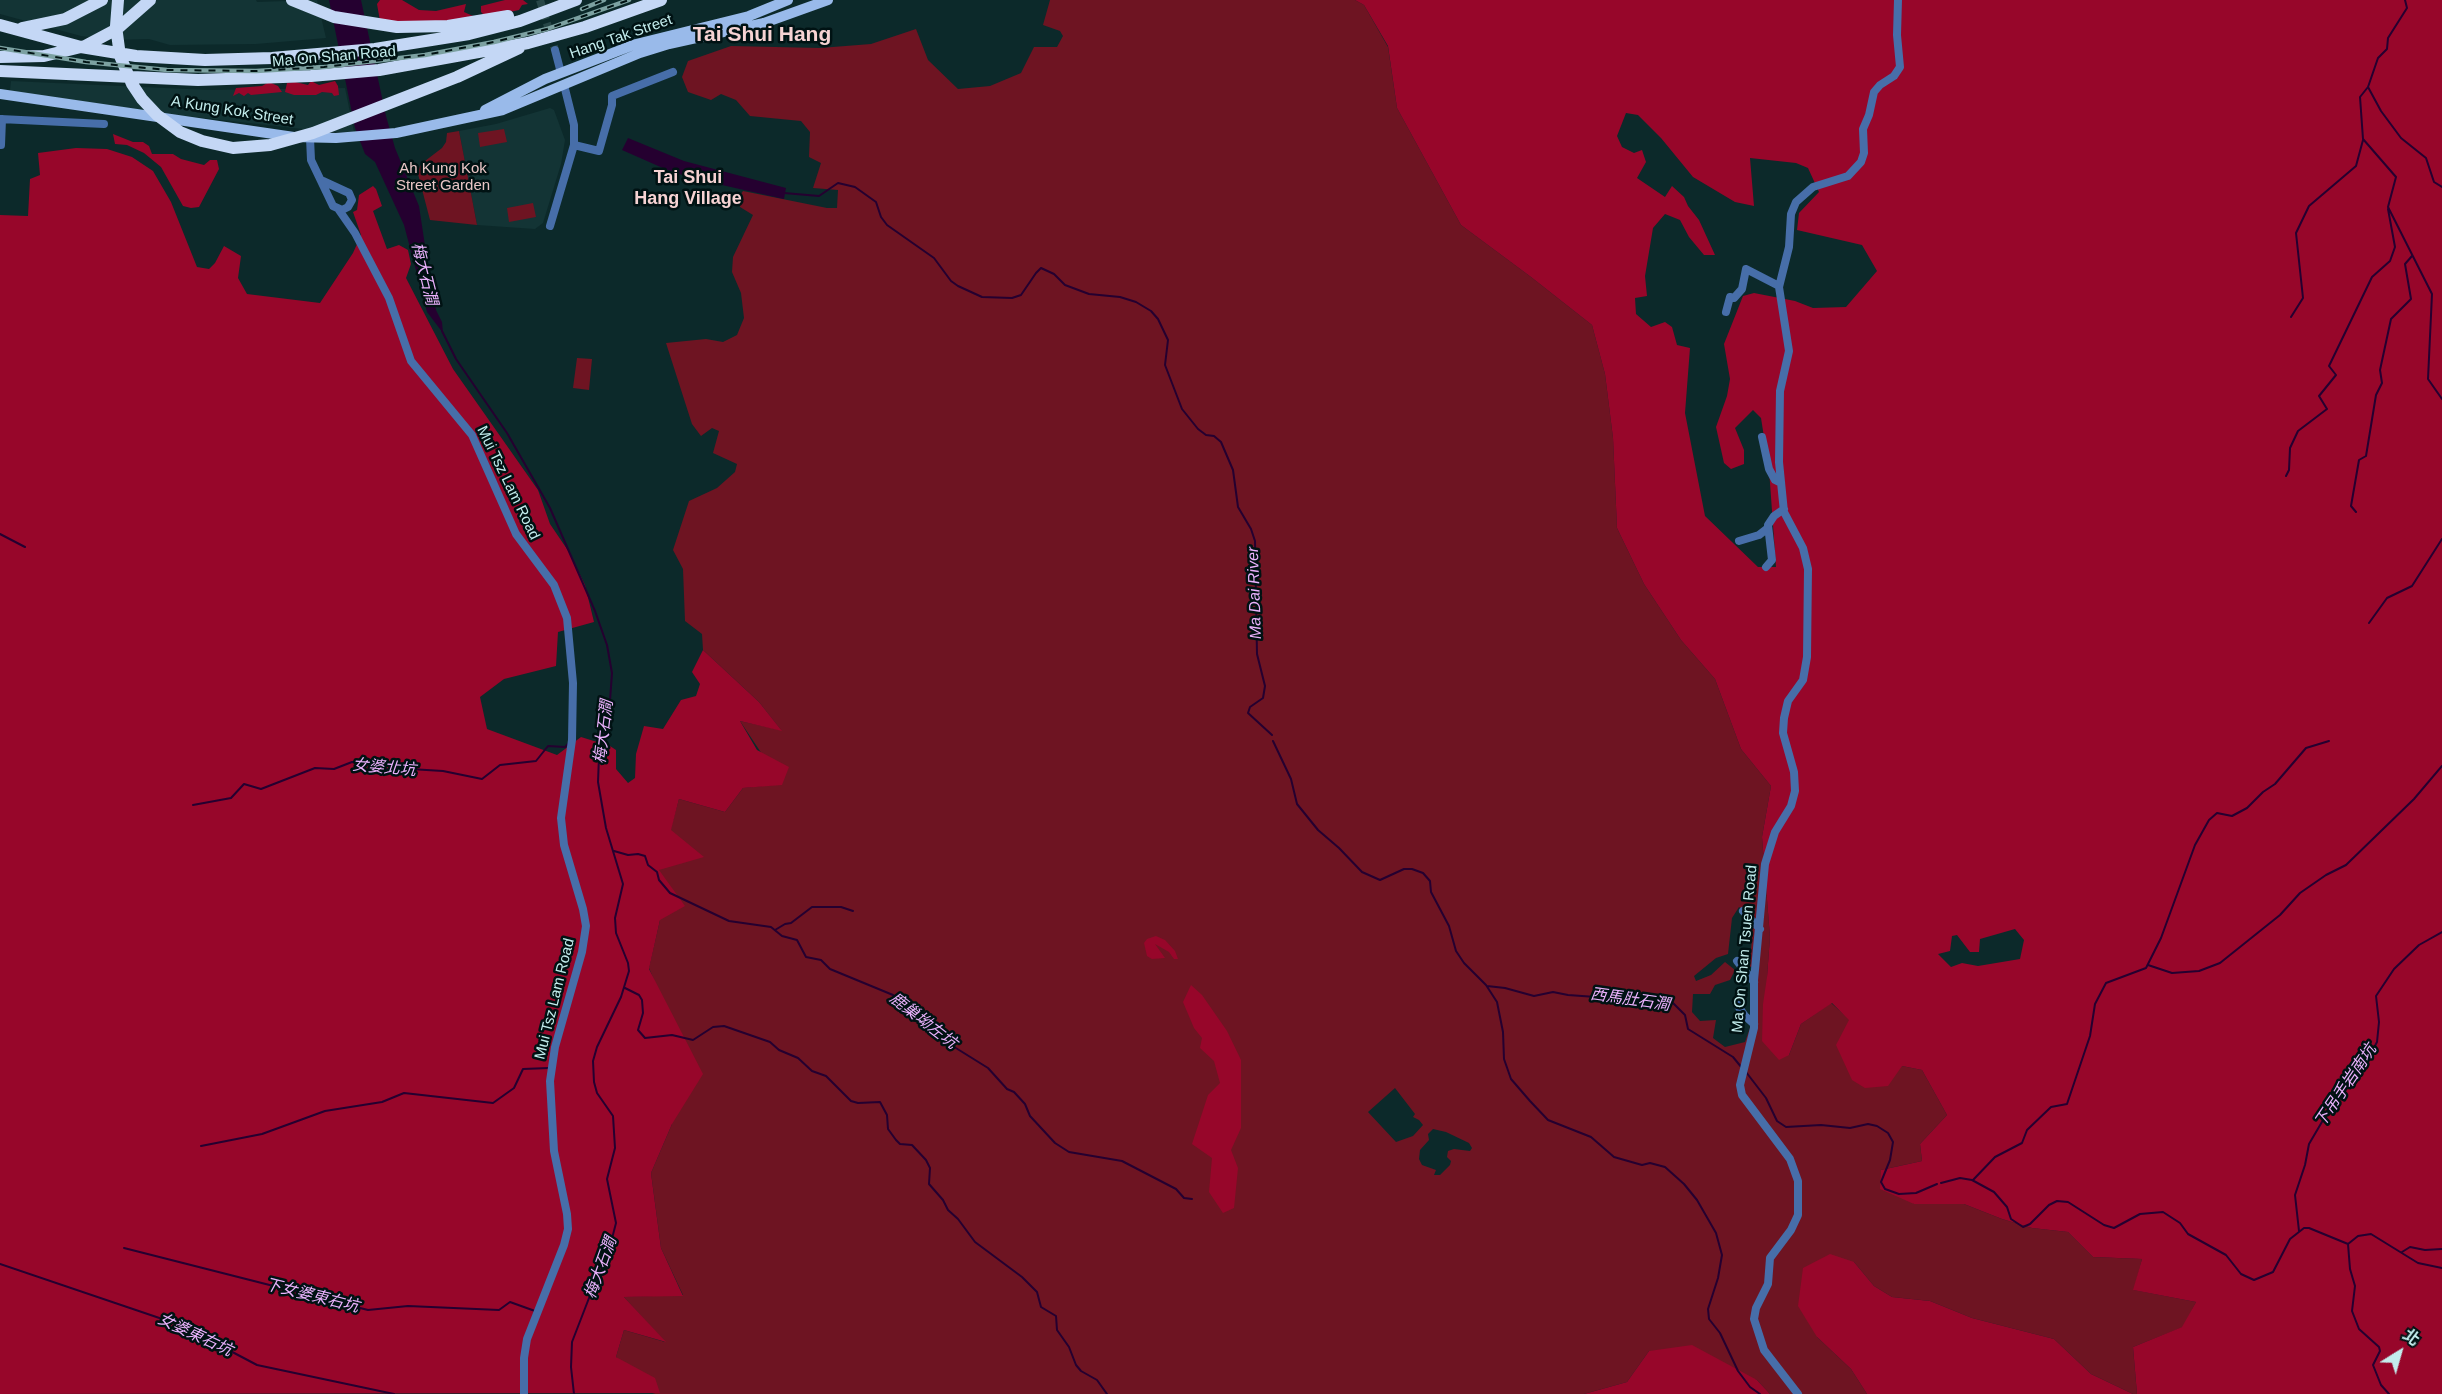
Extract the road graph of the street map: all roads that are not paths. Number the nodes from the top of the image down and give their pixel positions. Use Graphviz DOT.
graph roads {
  1 [pos="102,0"];
  2 [pos="118,0"];
  3 [pos="150,0"];
  4 [pos="292,0"];
  5 [pos="575,0"];
  6 [pos="661,0"];
  7 [pos="788,0"];
  8 [pos="828,0"];
  9 [pos="1898,0"];
  10 [pos="727,26"];
  11 [pos="0,27"];
  12 [pos="528,43"];
  13 [pos="555,50"];
  14 [pos="0,57"];
  15 [pos="0,71"];
  16 [pos="673,72"];
  17 [pos="561,73"];
  18 [pos="564,85"];
  19 [pos="0,94"];
  20 [pos="1,119"];
  21 [pos="460,120"];
  22 [pos="104,124"];
  23 [pos="310,138"];
  24 [pos="574,145"];
  25 [pos="1,146"];
  26 [pos="323,181"];
  27 [pos="342,189"];
  28 [pos="331,203"];
  29 [pos="350,205"];
  30 [pos="339,210"];
  31 [pos="550,226"];
  32 [pos="356,233"];
  33 [pos="1779,286"];
  34 [pos="1726,312"];
  35 [pos="1762,436"];
  36 [pos="1781,483"];
  37 [pos="1784,509"];
  38 [pos="1768,528"];
  39 [pos="1739,541"];
  40 [pos="1766,567"];
  41 [pos="1743,911"];
  42 [pos="1760,929"];
  43 [pos="1737,961"];
  44 [pos="1754,982"];
  45 [pos="1736,1003"];
  46 [pos="1754,1024"];
  47 [pos="524,1394"];
  48 [pos="1798,1394"];
  1 -- 11 [label="highway"];
  2 -- 12 [label="highway"];
  3 -- 14 [label="highway"];
  4 -- 5 [label="highway"];
  5 -- 11 [label="highway, Ma On Shan Road"];
  6 -- 12 [label="highway, Ma On Shan Road"];
  7 -- 10 [label="main road"];
  8 -- 10 [label="main road"];
  9 -- 33 [label="street, Ma On Shan Tsuen Road"];
  10 -- 17 [label="main road, Hang Tak Street"];
  10 -- 18 [label="main road, Hang Tak Street"];
  12 -- 15 [label="highway, Ma On Shan Road"];
  13 -- 17 [label="street"];
  16 -- 24 [label="street"];
  17 -- 18 [label="main road"];
  17 -- 21 [label="main road, A Kung Kok Street"];
  18 -- 21 [label="main road, A Kung Kok Street"];
  18 -- 24 [label="street"];
  19 -- 23 [label="main road, A Kung Kok Street"];
  20 -- 22 [label="street"];
  20 -- 25 [label="street"];
  21 -- 23 [label="main road, A Kung Kok Street"];
  23 -- 26 [label="street, Mui Tsz Lam Road"];
  24 -- 31 [label="street"];
  26 -- 27 [label="street"];
  26 -- 28 [label="street, Mui Tsz Lam Road"];
  27 -- 28 [label="street"];
  27 -- 29 [label="street, Mui Tsz Lam Road"];
  28 -- 30 [label="street, Mui Tsz Lam Road"];
  29 -- 30 [label="street"];
  29 -- 32 [label="street, Mui Tsz Lam Road"];
  30 -- 32 [label="street, Mui Tsz Lam Road"];
  32 -- 47 [label="street, Mui Tsz Lam Road"];
  33 -- 34 [label="street"];
  33 -- 36 [label="street, Ma On Shan Tsuen Road"];
  35 -- 36 [label="street"];
  36 -- 37 [label="street, Ma On Shan Tsuen Road"];
  37 -- 38 [label="street"];
  37 -- 42 [label="street, Ma On Shan Tsuen Road"];
  38 -- 39 [label="street"];
  38 -- 40 [label="street"];
  41 -- 42 [label="street"];
  42 -- 44 [label="street, Ma On Shan Tsuen Road"];
  43 -- 44 [label="street"];
  44 -- 46 [label="street, Ma On Shan Tsuen Road"];
  45 -- 46 [label="street"];
  46 -- 48 [label="street, Ma On Shan Tsuen Road"];
}
